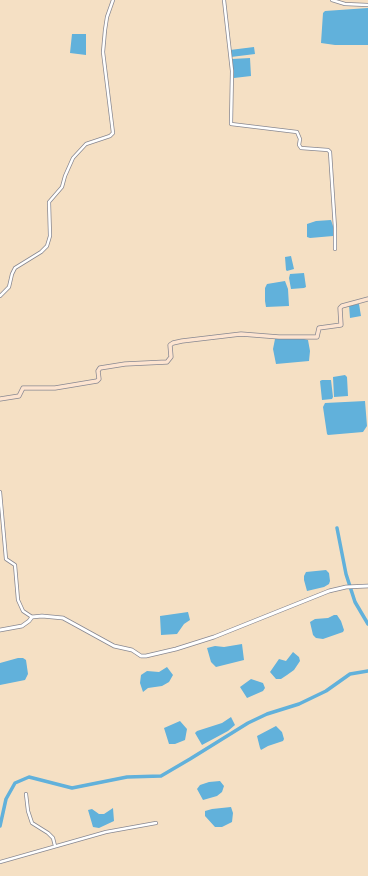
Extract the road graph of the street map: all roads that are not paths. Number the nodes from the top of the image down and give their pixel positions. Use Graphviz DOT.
graph roads {
  1 [pos="113,0"];
  2 [pos="224,0"];
  3 [pos="332,0"];
  4 [pos="342,0"];
  5 [pos="345,4"];
  6 [pos="368,5"];
  7 [pos="335,249"];
  8 [pos="0,296"];
  9 [pos="368,299"];
  10 [pos="0,399"];
  11 [pos="0,492"];
  12 [pos="368,586"];
  13 [pos="32,617"];
  14 [pos="0,630"];
  15 [pos="26,794"];
  16 [pos="156,823"];
  17 [pos="55,846"];
  18 [pos="0,862"];
  1 -- 8 [label="street"];
  2 -- 7 [label="street"];
  3 -- 5 [label="street"];
  4 -- 5 [label="street"];
  5 -- 6 [label="street"];
  9 -- 10 [label="main road"];
  11 -- 13 [label="street"];
  12 -- 13 [label="street"];
  13 -- 14 [label="street"];
  15 -- 17 [label="street"];
  16 -- 17 [label="street"];
  17 -- 18 [label="street"];
}
